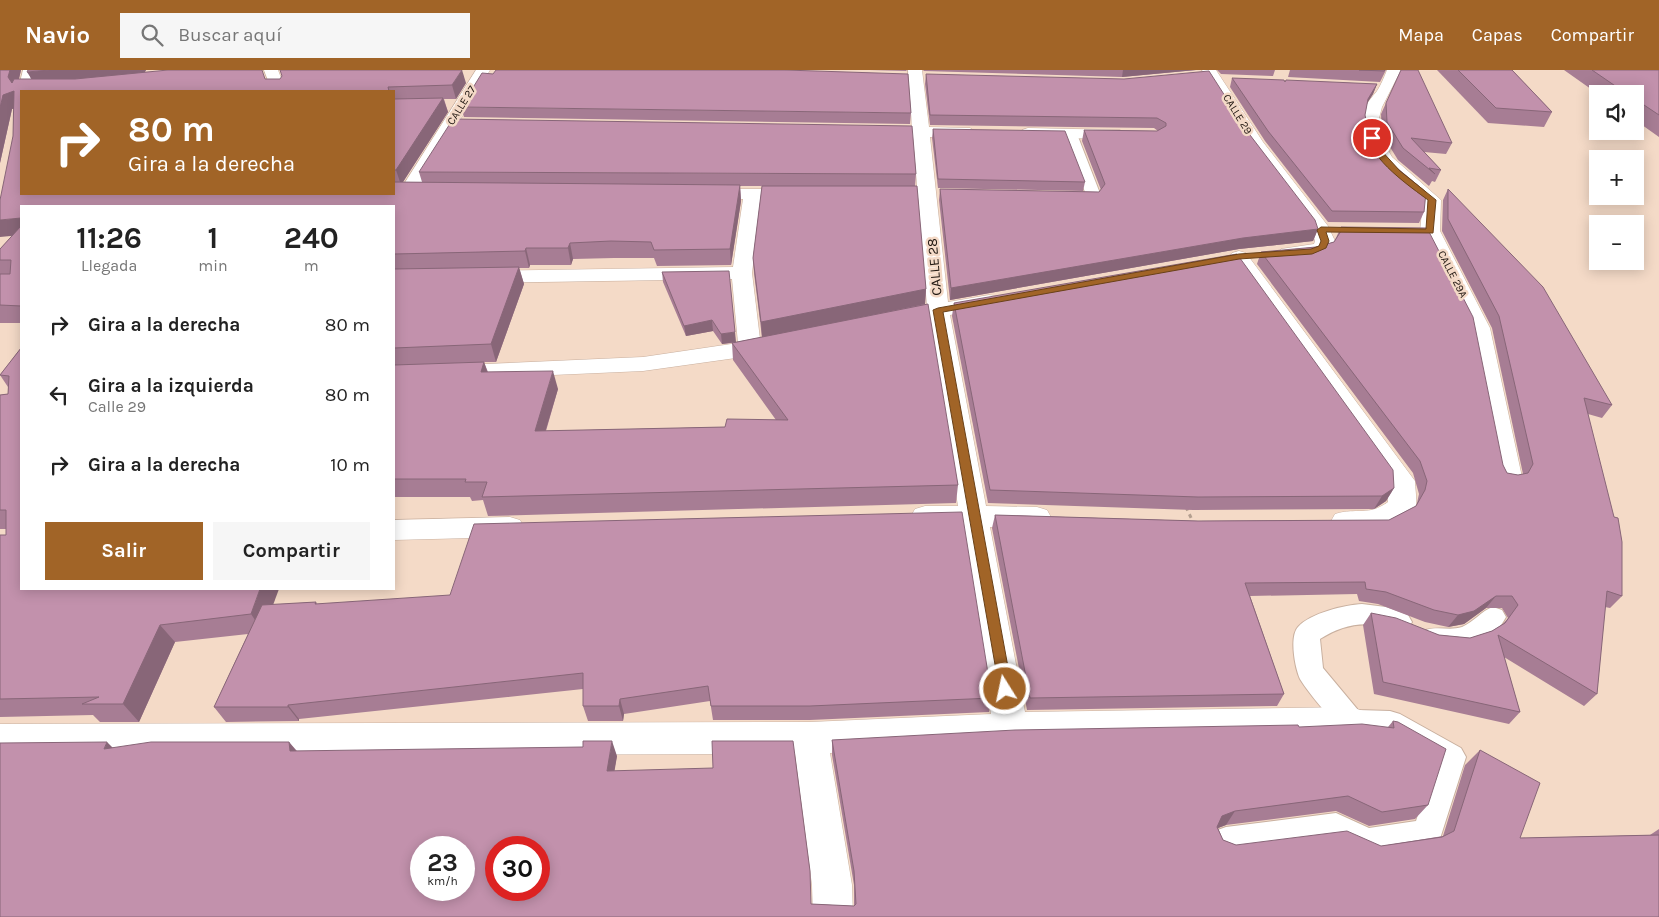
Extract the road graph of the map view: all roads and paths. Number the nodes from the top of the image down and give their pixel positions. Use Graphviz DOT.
graph roads {
  1 [pos="30,70"];
  2 [pos="271,70"];
  3 [pos="483,70"];
  4 [pos="1394,70"];
  5 [pos="1208,75"];
  6 [pos="916,76"];
  7 [pos="1236,80"];
  8 [pos="25,90"];
  9 [pos="278,90"];
  10 [pos="442,105"];
  11 [pos="461,105"];
  12 [pos="449,124"];
  13 [pos="469,124"];
  14 [pos="862,131"];
  15 [pos="921,132"];
  16 [pos="991,133"];
  17 [pos="1010,133"];
  18 [pos="1070,134"];
  19 [pos="1136,135"];
  20 [pos="401,192"];
  21 [pos="428,192"];
  22 [pos="684,193"];
  23 [pos="753,194"];
  24 [pos="812,194"];
  25 [pos="1055,198"];
  26 [pos="1321,230"];
  27 [pos="1341,230"];
  28 [pos="742,273"];
  29 [pos="464,277"];
  30 [pos="1006,298"];
  31 [pos="938,310"];
  32 [pos="872,324"];
  33 [pos="788,341"];
  34 [pos="750,349"];
  35 [pos="395,376"];
  36 [pos="1509,477"];
  37 [pos="1185,505"];
  38 [pos="975,515"];
  39 [pos="896,517"];
  40 [pos="1064,518"];
  41 [pos="1321,521"];
  42 [pos="1193,522"];
  43 [pos="532,527"];
  44 [pos="395,530"];
  45 [pos="1493,617"];
  46 [pos="1351,722"];
  47 [pos="1011,728"];
  48 [pos="810,738"];
  49 [pos="0,740"];
  50 [pos="1226,842"];
  51 [pos="833,917"];
  1 -- 8 [label="street"];
  2 -- 9 [label="street"];
  3 -- 11 [label="street, CALLE 27"];
  4 -- 36 [label="street, CALLE 29A"];
  5 -- 7 [label="street"];
  5 -- 26 [label="street, CALLE 29"];
  6 -- 15 [label="street, CALLE 28"];
  10 -- 11 [label="street"];
  11 -- 12 [label="street, CALLE 27"];
  12 -- 13 [label="street"];
  12 -- 20 [label="street, CALLE 27"];
  14 -- 15 [label="street"];
  15 -- 16 [label="street"];
  15 -- 31 [label="street, CALLE 28"];
  17 -- 18 [label="street"];
  18 -- 19 [label="street"];
  18 -- 25 [label="lane"];
  20 -- 21 [label="street"];
  22 -- 23 [label="street"];
  23 -- 24 [label="street"];
  23 -- 28 [label="street"];
  26 -- 27 [label="street"];
  26 -- 41 [label="street"];
  28 -- 29 [label="street"];
  28 -- 34 [label="street"];
  30 -- 31 [label="street"];
  31 -- 32 [label="street"];
  31 -- 38 [label="street, CALLE 28"];
  33 -- 34 [label="street"];
  34 -- 35 [label="street"];
  37 -- 42 [label="path"];
  38 -- 39 [label="street"];
  38 -- 40 [label="street"];
  38 -- 47 [label="street, CALLE 28"];
  43 -- 44 [label="street"];
  45 -- 46 [label="lane"];
  46 -- 47 [label="street"];
  46 -- 50 [label="lane"];
  47 -- 48 [label="street"];
  48 -- 49 [label="street"];
  48 -- 51 [label="street"];
}
